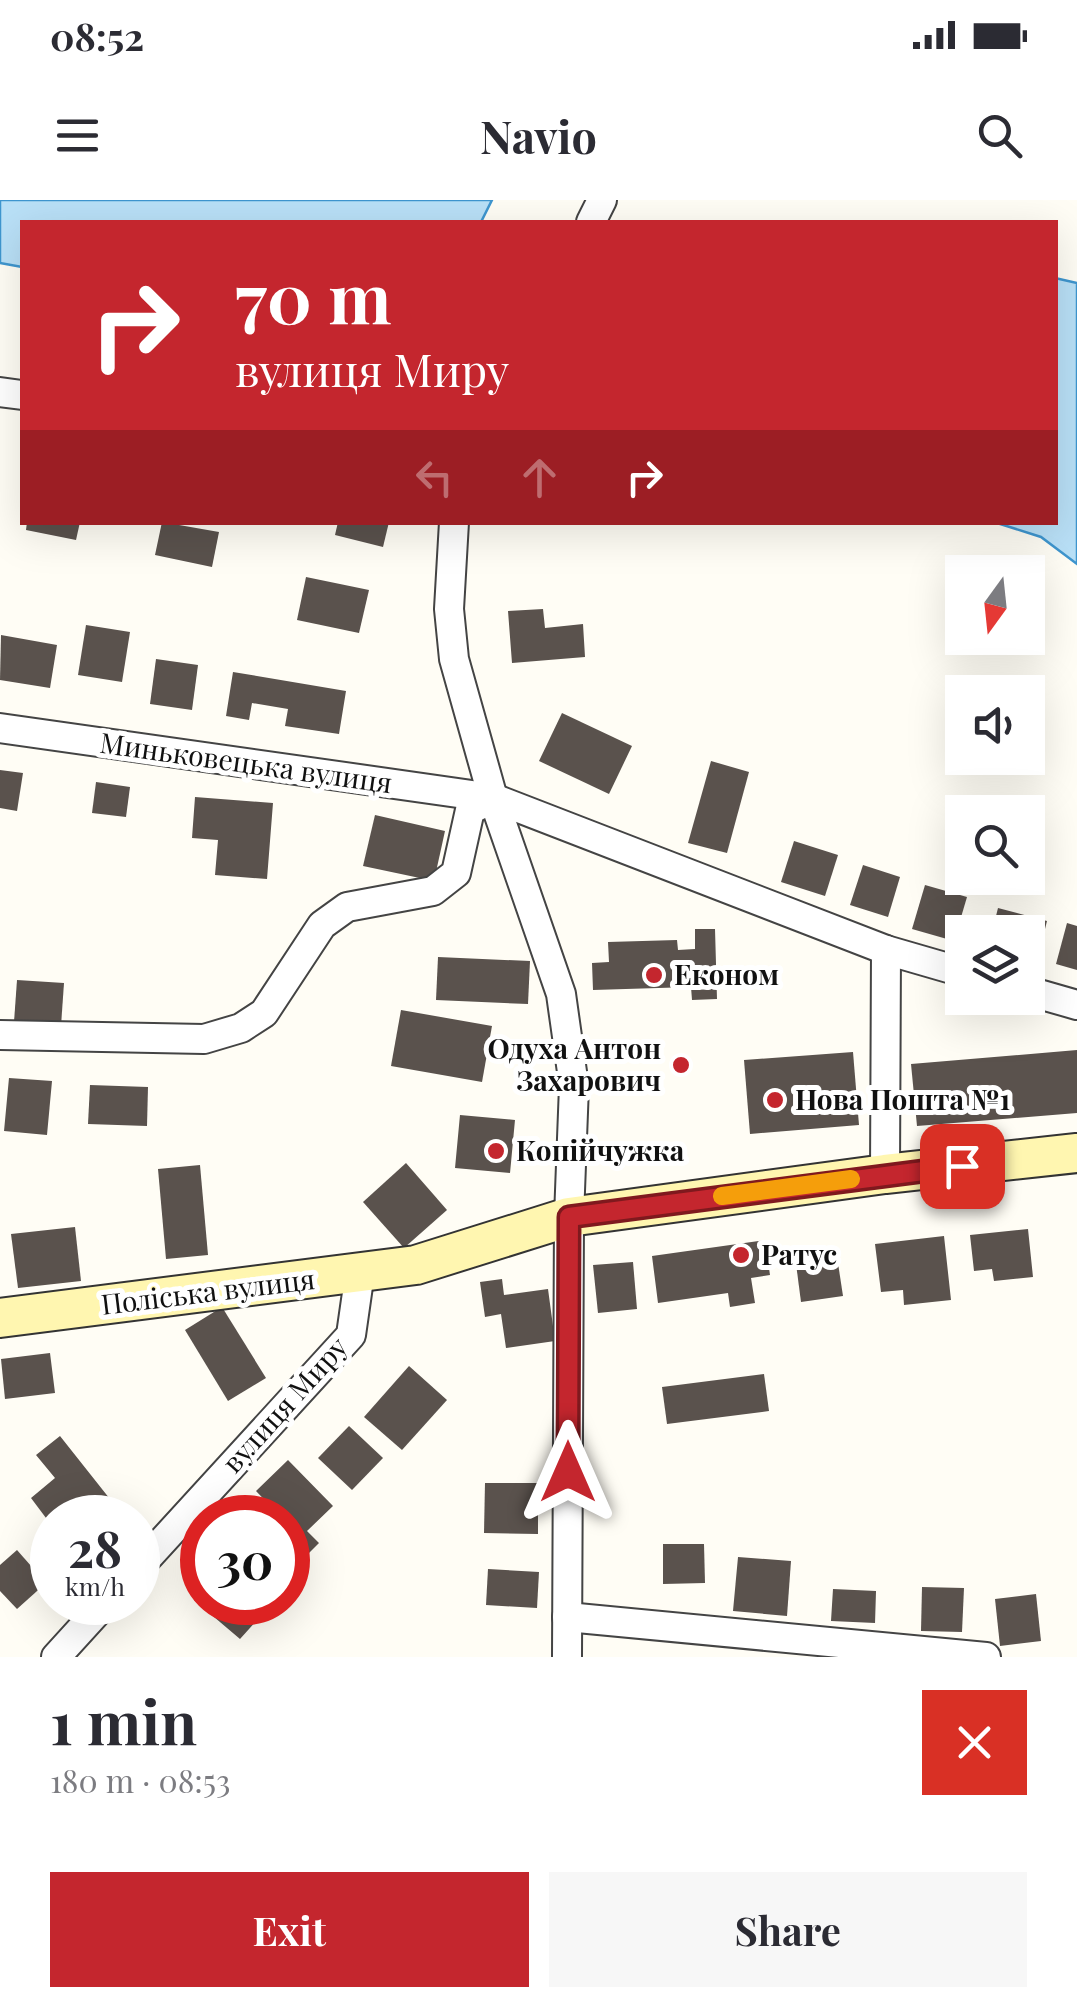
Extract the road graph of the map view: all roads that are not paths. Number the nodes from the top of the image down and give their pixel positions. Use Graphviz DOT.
graph roads {
  1 [pos="454,525"];
  2 [pos="0,728"];
  3 [pos="493,798"];
  4 [pos="886,950"];
  5 [pos="945,967"];
  6 [pos="1045,995"];
  7 [pos="1077,1005"];
  8 [pos="0,1035"];
  9 [pos="1077,1153"];
  10 [pos="885,1174"];
  11 [pos="569,1217"];
  12 [pos="360,1272"];
  13 [pos="0,1318"];
  14 [pos="160,1544"];
  15 [pos="567,1617"];
  16 [pos="85,1625"];
  17 [pos="56,1657"];
  18 [pos="567,1657"];
  19 [pos="986,1657"];
  1 -- 3 [label="street"];
  2 -- 3 [label="street, Миньковецька вулиця"];
  3 -- 4 [label="street, Миньковецька вулиця"];
  3 -- 8 [label="street"];
  3 -- 11 [label="street"];
  4 -- 5 [label="street, Миньковецька вулиця"];
  4 -- 10 [label="street"];
  6 -- 7 [label="street"];
  9 -- 10 [label="main road"];
  10 -- 11 [label="main road"];
  11 -- 12 [label="main road, Поліська вулиця"];
  11 -- 15 [label="street"];
  12 -- 13 [label="main road, Поліська вулиця"];
  12 -- 14 [label="street, вулиця Миру"];
  15 -- 18 [label="street"];
  15 -- 19 [label="street"];
  16 -- 17 [label="street"];
}
